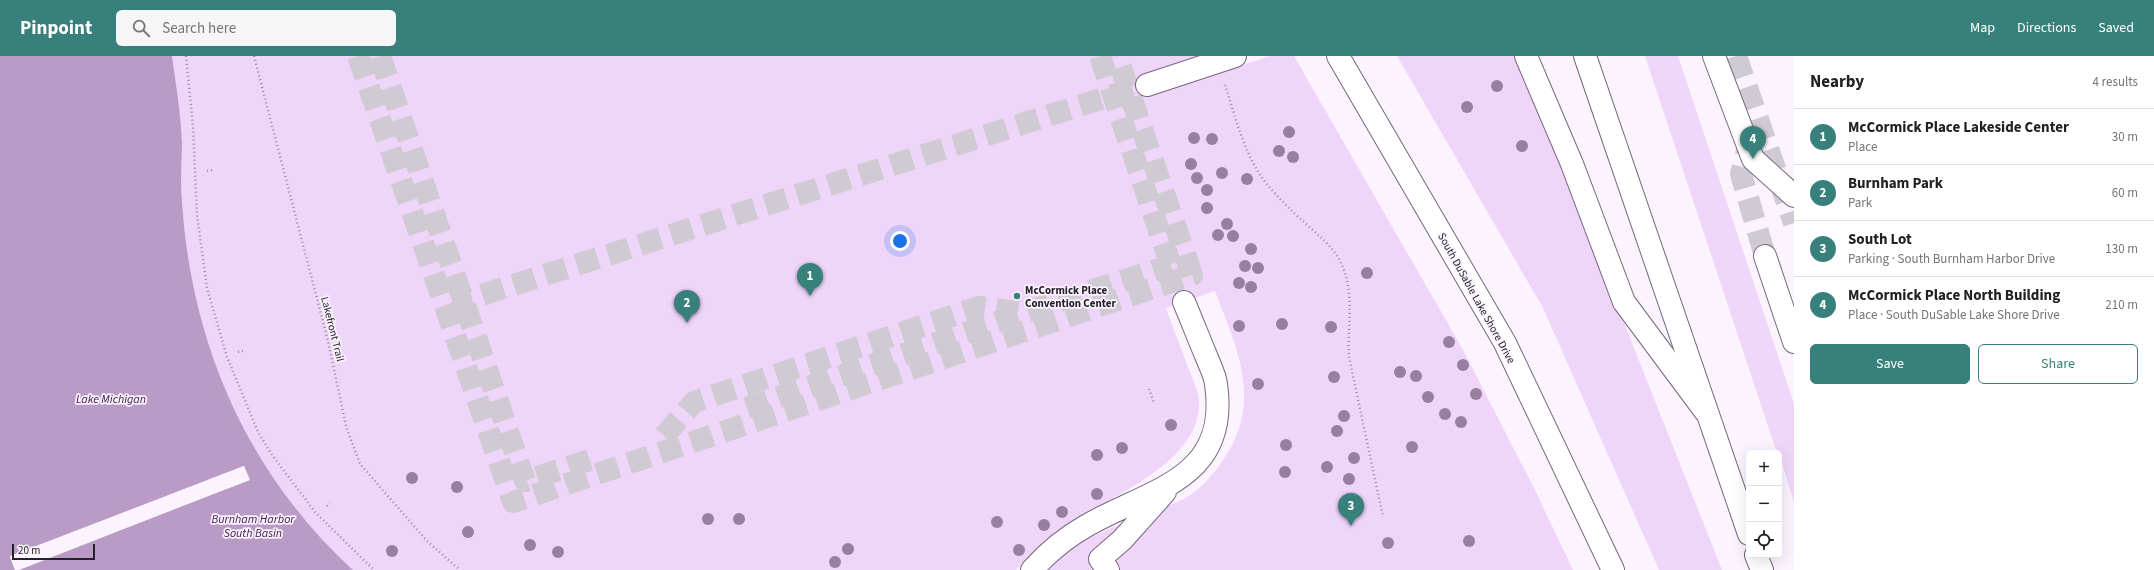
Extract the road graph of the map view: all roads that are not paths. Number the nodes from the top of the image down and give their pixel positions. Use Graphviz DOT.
graph roads {
  1 [pos="1526,56"];
  2 [pos="1585,56"];
  3 [pos="1714,56"];
  4 [pos="1226,59"];
  5 [pos="1343,65"];
  6 [pos="1147,85"];
  7 [pos="1794,196"];
  8 [pos="1765,256"];
  9 [pos="1184,302"];
  10 [pos="1794,342"];
  11 [pos="1708,415"];
  12 [pos="1175,481"];
  13 [pos="1746,525"];
  14 [pos="1757,558"];
  15 [pos="1032,570"];
  16 [pos="1108,570"];
  17 [pos="1613,570"];
  18 [pos="1762,570"];
  1 -- 11 [label="main road"];
  2 -- 11 [label="main road"];
  3 -- 7 [label="main road"];
  4 -- 6 [label="main road"];
  5 -- 17 [label="main road, South DuSable Lake Shore Drive"];
  8 -- 10 [label="main road"];
  9 -- 12 [label="main road"];
  11 -- 13 [label="main road"];
  12 -- 15 [label="main road"];
  12 -- 16 [label="main road"];
  14 -- 18 [label="main road"];
}
